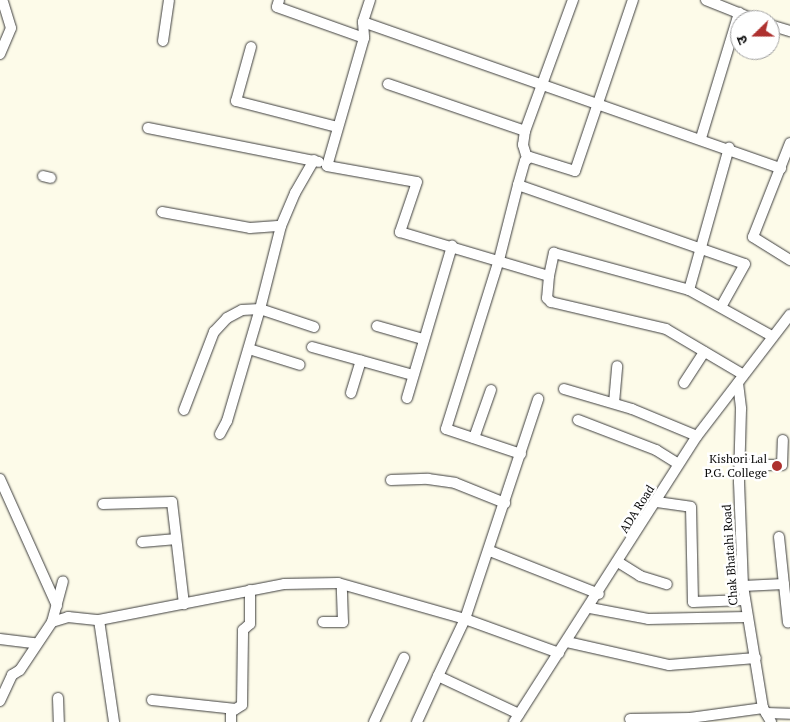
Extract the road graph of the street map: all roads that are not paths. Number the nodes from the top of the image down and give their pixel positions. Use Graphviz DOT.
graph roads {
  1 [pos="169,0"];
  2 [pos="279,0"];
  3 [pos="370,0"];
  4 [pos="573,0"];
  5 [pos="633,0"];
  6 [pos="709,0"];
  7 [pos="3,2"];
  8 [pos="732,10"];
  9 [pos="363,22"];
  10 [pos="364,38"];
  11 [pos="164,41"];
  12 [pos="730,43"];
  13 [pos="251,47"];
  14 [pos="0,54"];
  15 [pos="388,84"];
  16 [pos="541,84"];
  17 [pos="599,103"];
  18 [pos="337,127"];
  19 [pos="148,128"];
  20 [pos="525,131"];
  21 [pos="701,138"];
  22 [pos="790,143"];
  23 [pos="729,148"];
  24 [pos="527,158"];
  25 [pos="314,160"];
  26 [pos="785,163"];
  27 [pos="327,166"];
  28 [pos="518,185"];
  29 [pos="162,212"];
  30 [pos="281,226"];
  31 [pos="452,246"];
  32 [pos="701,246"];
  33 [pos="499,260"];
  34 [pos="790,260"];
  35 [pos="549,276"];
  36 [pos="689,290"];
  37 [pos="722,307"];
  38 [pos="260,309"];
  39 [pos="790,315"];
  40 [pos="377,326"];
  41 [pos="314,327"];
  42 [pos="772,336"];
  43 [pos="424,339"];
  44 [pos="312,347"];
  45 [pos="249,349"];
  46 [pos="704,352"];
  47 [pos="360,360"];
  48 [pos="300,365"];
  49 [pos="617,366"];
  50 [pos="413,375"];
  51 [pos="740,378"];
  52 [pos="684,384"];
  53 [pos="564,389"];
  54 [pos="490,390"];
  55 [pos="351,393"];
  56 [pos="407,398"];
  57 [pos="538,399"];
  58 [pos="614,404"];
  59 [pos="184,410"];
  60 [pos="578,420"];
  61 [pos="220,434"];
  62 [pos="697,436"];
  63 [pos="474,438"];
  64 [pos="783,440"];
  65 [pos="521,454"];
  66 [pos="678,464"];
  67 [pos="740,465"];
  68 [pos="0,479"];
  69 [pos="390,480"];
  70 [pos="657,502"];
  71 [pos="505,503"];
  72 [pos="103,504"];
  73 [pos="779,537"];
  74 [pos="174,539"];
  75 [pos="142,542"];
  76 [pos="490,551"];
  77 [pos="618,562"];
  78 [pos="64,581"];
  79 [pos="667,584"];
  80 [pos="784,584"];
  81 [pos="342,585"];
  82 [pos="743,586"];
  83 [pos="250,590"];
  84 [pos="599,594"];
  85 [pos="745,600"];
  86 [pos="184,604"];
  87 [pos="57,606"];
  88 [pos="590,608"];
  89 [pos="747,617"];
  90 [pos="465,619"];
  91 [pos="99,620"];
  92 [pos="52,622"];
  93 [pos="323,622"];
  94 [pos="788,623"];
  95 [pos="0,639"];
  96 [pos="567,642"];
  97 [pos="36,643"];
  98 [pos="559,653"];
  99 [pos="404,658"];
  100 [pos="756,658"];
  101 [pos="438,676"];
  102 [pos="58,698"];
  103 [pos="152,700"];
  104 [pos="0,701"];
  105 [pos="236,709"];
  106 [pos="735,710"];
  107 [pos="767,714"];
  108 [pos="790,714"];
  109 [pos="517,718"];
  110 [pos="630,719"];
  111 [pos="690,720"];
  112 [pos="59,722"];
  113 [pos="114,722"];
  114 [pos="231,722"];
  115 [pos="374,722"];
  116 [pos="417,722"];
  117 [pos="735,722"];
  1 -- 11 [label="street"];
  2 -- 10 [label="street"];
  3 -- 9 [label="street"];
  4 -- 16 [label="street"];
  5 -- 17 [label="street"];
  6 -- 8 [label="street"];
  7 -- 14 [label="street"];
  9 -- 10 [label="street"];
  9 -- 16 [label="street"];
  10 -- 18 [label="street"];
  12 -- 21 [label="street"];
  13 -- 18 [label="street"];
  15 -- 20 [label="street"];
  16 -- 17 [label="street"];
  16 -- 20 [label="street"];
  17 -- 21 [label="street"];
  17 -- 24 [label="street"];
  18 -- 27 [label="street"];
  19 -- 25 [label="street"];
  20 -- 24 [label="street"];
  21 -- 23 [label="street"];
  22 -- 26 [label="street"];
  23 -- 26 [label="street"];
  23 -- 32 [label="street"];
  24 -- 28 [label="street"];
  25 -- 27 [label="street"];
  25 -- 30 [label="street"];
  26 -- 34 [label="street"];
  27 -- 31 [label="street"];
  28 -- 32 [label="street"];
  28 -- 33 [label="street"];
  29 -- 30 [label="street"];
  30 -- 38 [label="street"];
  31 -- 33 [label="street"];
  31 -- 43 [label="street"];
  32 -- 36 [label="street"];
  32 -- 37 [label="street"];
  33 -- 35 [label="street"];
  33 -- 63 [label="street"];
  35 -- 36 [label="street"];
  35 -- 46 [label="street"];
  36 -- 37 [label="street"];
  37 -- 42 [label="street"];
  38 -- 41 [label="street"];
  38 -- 45 [label="street"];
  38 -- 59 [label="street"];
  39 -- 42 [label="street, ADA Road"];
  40 -- 43 [label="street"];
  42 -- 51 [label="street, ADA Road"];
  43 -- 50 [label="street"];
  44 -- 47 [label="street"];
  45 -- 48 [label="street"];
  45 -- 61 [label="street"];
  46 -- 51 [label="street"];
  46 -- 52 [label="street"];
  47 -- 50 [label="street"];
  47 -- 55 [label="street"];
  49 -- 58 [label="street"];
  50 -- 56 [label="street"];
  51 -- 62 [label="street, ADA Road"];
  51 -- 67 [label="street, Chak Bhatahi Road"];
  53 -- 58 [label="street"];
  54 -- 63 [label="street"];
  57 -- 65 [label="street"];
  58 -- 62 [label="street"];
  60 -- 66 [label="street"];
  62 -- 66 [label="street, ADA Road"];
  63 -- 65 [label="street"];
  64 -- 67 [label="street"];
  65 -- 71 [label="street"];
  66 -- 70 [label="street, ADA Road"];
  67 -- 82 [label="street, Chak Bhatahi Road"];
  68 -- 87 [label="street"];
  69 -- 71 [label="street"];
  70 -- 77 [label="street, ADA Road"];
  70 -- 85 [label="street"];
  71 -- 76 [label="street"];
  72 -- 74 [label="street"];
  73 -- 80 [label="street"];
  74 -- 75 [label="street"];
  74 -- 86 [label="street"];
  76 -- 84 [label="street"];
  76 -- 90 [label="street"];
  77 -- 79 [label="street"];
  77 -- 84 [label="street, ADA Road"];
  78 -- 87 [label="street"];
  80 -- 82 [label="street"];
  80 -- 94 [label="street"];
  81 -- 83 [label="street"];
  81 -- 90 [label="street"];
  81 -- 93 [label="street"];
  82 -- 85 [label="street, Chak Bhatahi Road"];
  83 -- 86 [label="street"];
  83 -- 105 [label="street"];
  84 -- 88 [label="street, ADA Road"];
  85 -- 89 [label="street, Chak Bhatahi Road"];
  86 -- 91 [label="street"];
  87 -- 92 [label="street"];
  88 -- 89 [label="street"];
  88 -- 96 [label="street, ADA Road"];
  89 -- 100 [label="street, Chak Bhatahi Road"];
  90 -- 98 [label="street"];
  90 -- 101 [label="street"];
  91 -- 92 [label="street"];
  91 -- 113 [label="street"];
  92 -- 97 [label="street"];
  95 -- 97 [label="street"];
  96 -- 98 [label="street, ADA Road"];
  96 -- 100 [label="street"];
  97 -- 104 [label="street"];
  98 -- 109 [label="street, ADA Road"];
  99 -- 115 [label="street"];
  100 -- 107 [label="street, Chak Bhatahi Road"];
  101 -- 109 [label="street"];
  101 -- 116 [label="street"];
  102 -- 112 [label="street"];
  103 -- 105 [label="street"];
  105 -- 114 [label="street"];
  106 -- 107 [label="street"];
  106 -- 111 [label="street"];
  106 -- 117 [label="street"];
  107 -- 108 [label="street"];
  110 -- 111 [label="street"];
}
